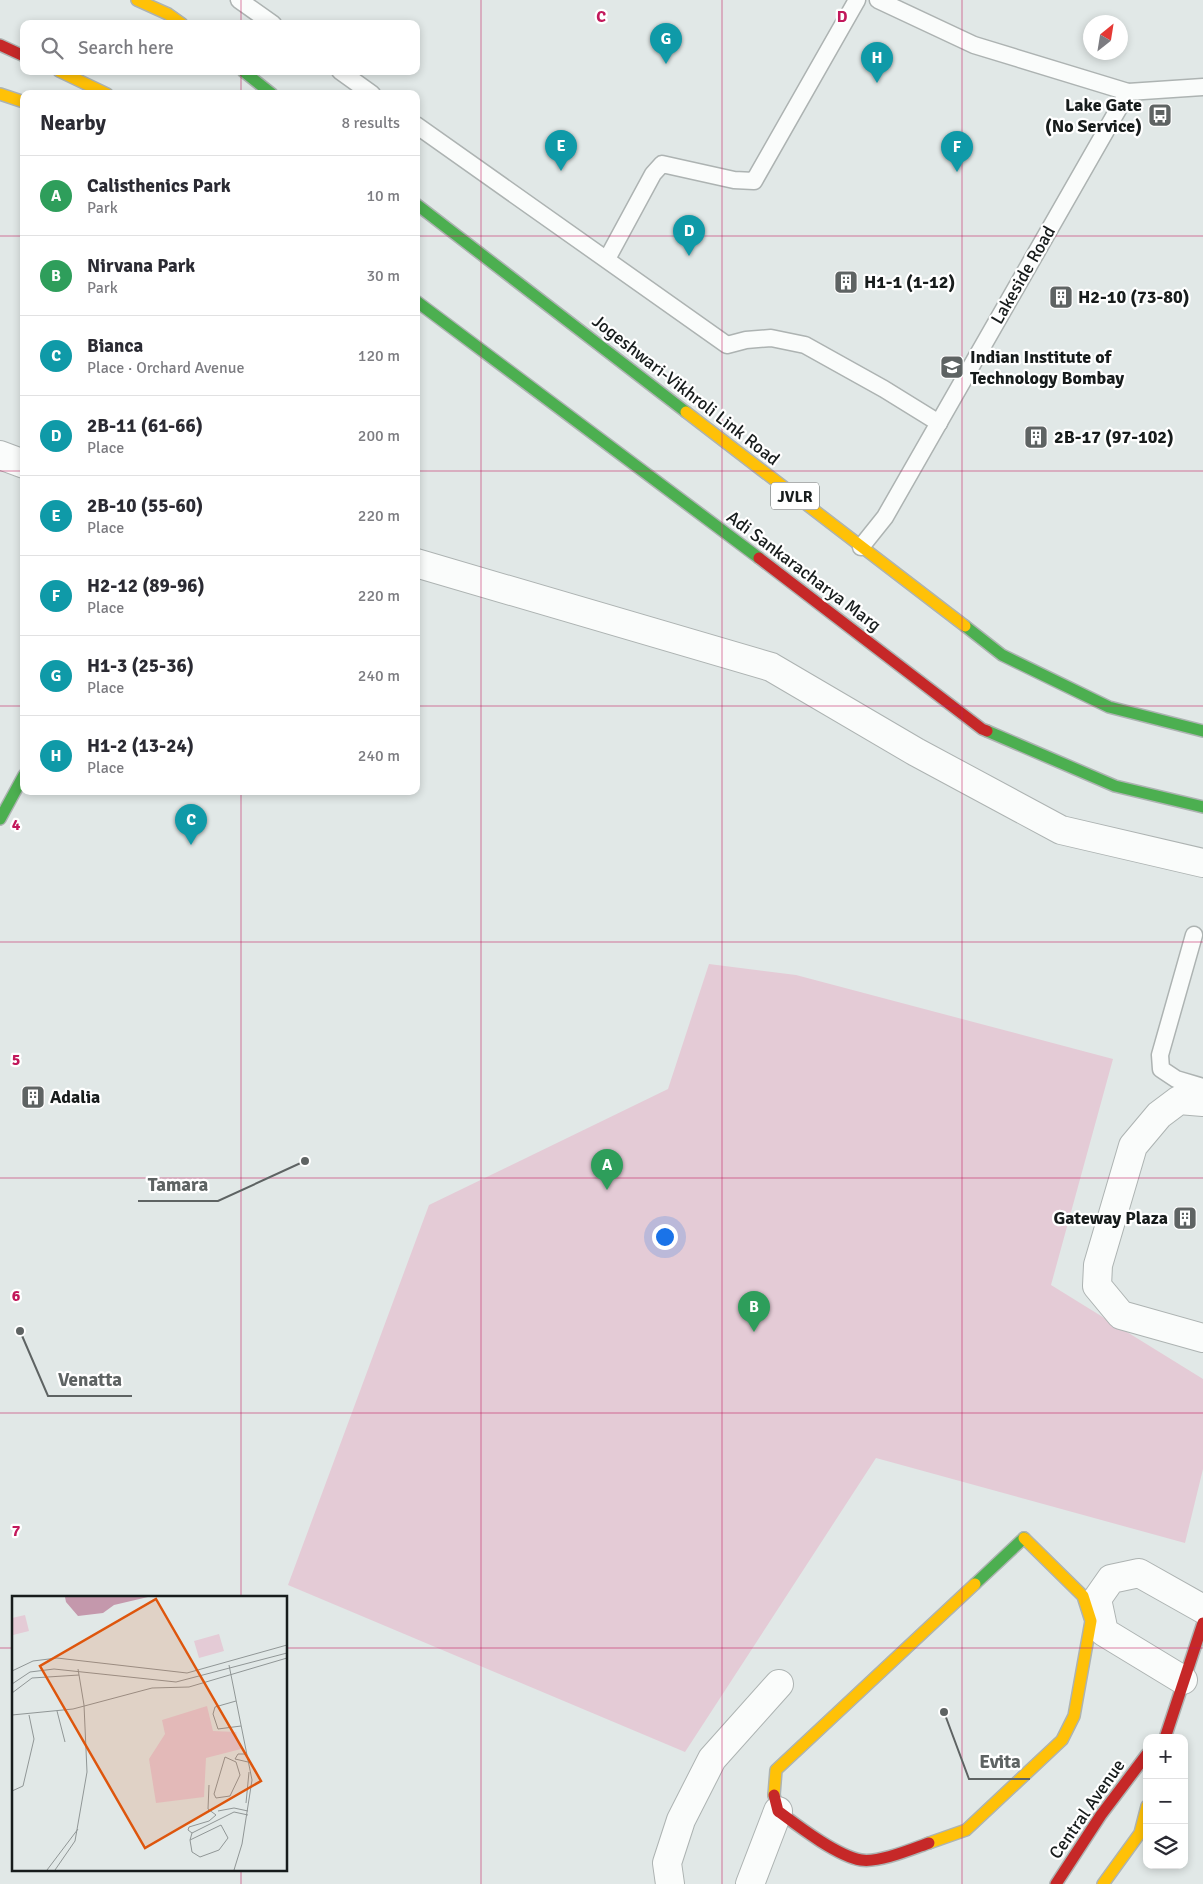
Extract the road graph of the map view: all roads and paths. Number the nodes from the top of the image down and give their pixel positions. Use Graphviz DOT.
graph roads {
  1 [pos="137,0"];
  2 [pos="239,0"];
  3 [pos="857,0"];
  4 [pos="878,0"];
  5 [pos="176,20"];
  6 [pos="267,20"];
  7 [pos="0,45"];
  8 [pos="20,54"];
  9 [pos="67,75"];
  10 [pos="248,75"];
  11 [pos="346,75"];
  12 [pos="1203,87"];
  13 [pos="99,90"];
  14 [pos="267,90"];
  15 [pos="366,90"];
  16 [pos="1128,92"];
  17 [pos="0,94"];
  18 [pos="20,101"];
  19 [pos="420,128"];
  20 [pos="420,207"];
  21 [pos="607,259"];
  22 [pos="420,304"];
  23 [pos="940,424"];
  24 [pos="0,455"];
  25 [pos="20,462"];
  26 [pos="861,547"];
  27 [pos="420,564"];
  28 [pos="1203,731"];
  29 [pos="20,782"];
  30 [pos="1203,807"];
  31 [pos="0,820"];
  32 [pos="1203,863"];
  33 [pos="1194,935"];
  34 [pos="1203,1087"];
  35 [pos="1203,1102"];
  36 [pos="1203,1338"];
  37 [pos="1203,1609"];
  38 [pos="1203,1623"];
  39 [pos="1183,1680"];
  40 [pos="779,1684"];
  41 [pos="1168,1726"];
  42 [pos="1162,1734"];
  43 [pos="1166,1734"];
  44 [pos="1143,1759"];
  45 [pos="778,1811"];
  46 [pos="1143,1821"];
  47 [pos="670,1884"];
  48 [pos="750,1884"];
  49 [pos="1056,1884"];
  50 [pos="1103,1884"];
  1 -- 5 [label="main road"];
  2 -- 6 [label="lane"];
  3 -- 21 [label="lane"];
  4 -- 16 [label="lane"];
  7 -- 8 [label="main road"];
  9 -- 13 [label="main road"];
  10 -- 14 [label="main road"];
  11 -- 15 [label="lane"];
  12 -- 16 [label="lane"];
  16 -- 23 [label="lane, Lakeside Road"];
  17 -- 18 [label="main road"];
  19 -- 21 [label="lane"];
  20 -- 26 [label="main road, Jogeshwari-Vikhroli Link Road / JVLR"];
  21 -- 23 [label="lane"];
  22 -- 30 [label="main road, Adi Sankaracharya Marg"];
  23 -- 26 [label="lane, Lakeside Road"];
  24 -- 25 [label="street"];
  26 -- 28 [label="main road, Jogeshwari-Vikhroli Link Road / JVLR"];
  27 -- 32 [label="street"];
  29 -- 31 [label="main road"];
  33 -- 34 [label="lane"];
  35 -- 36 [label="street"];
  37 -- 39 [label="street"];
  38 -- 39 [label="main road"];
  39 -- 41 [label="main road"];
  40 -- 47 [label="street"];
  41 -- 42 [label="main road"];
  41 -- 43 [label="main road"];
  44 -- 49 [label="main road, Central Avenue"];
  45 -- 45 [label="main road"];
  45 -- 48 [label="street"];
  46 -- 50 [label="main road"];
}
